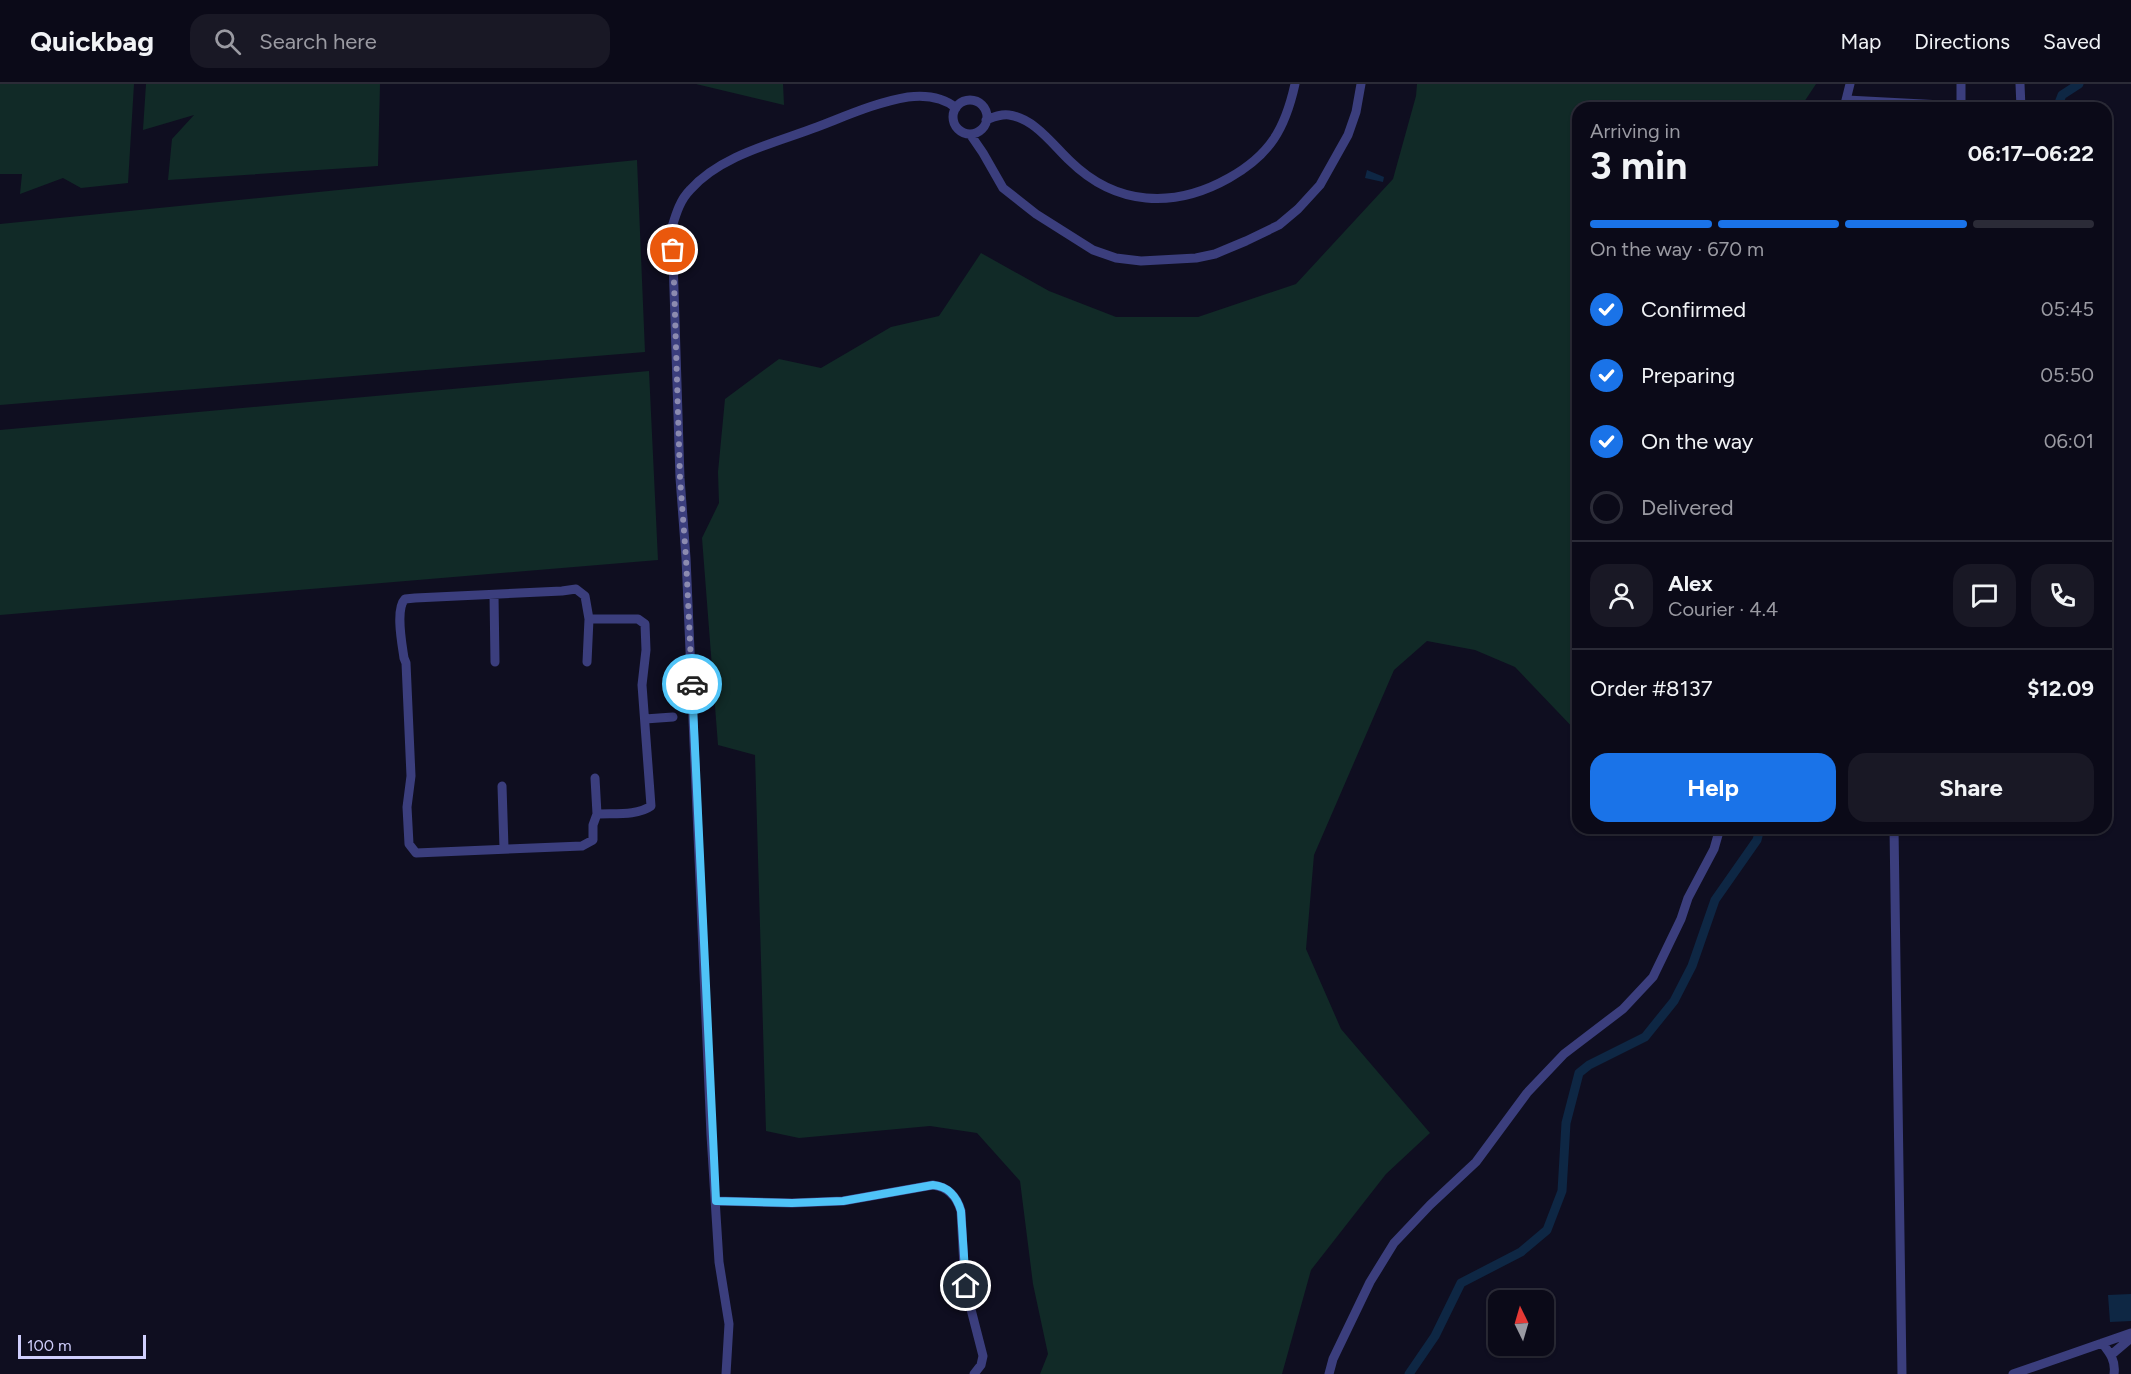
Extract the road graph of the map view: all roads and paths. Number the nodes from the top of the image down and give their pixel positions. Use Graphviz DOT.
graph roads {
  1 [pos="1295,84"];
  2 [pos="1360,84"];
  3 [pos="1850,84"];
  4 [pos="1961,84"];
  5 [pos="2020,84"];
  6 [pos="1846,102"];
  7 [pos="1961,102"];
  8 [pos="2021,102"];
  9 [pos="956,108"];
  10 [pos="986,120"];
  11 [pos="970,134"];
  12 [pos="494,595"];
  13 [pos="589,619"];
  14 [pos="495,662"];
  15 [pos="587,662"];
  16 [pos="673,717"];
  17 [pos="645,719"];
  18 [pos="595,777"];
  19 [pos="502,786"];
  20 [pos="597,813"];
  21 [pos="1718,834"];
  22 [pos="1894,834"];
  23 [pos="504,848"];
  24 [pos="716,1201"];
  25 [pos="2131,1333"];
  26 [pos="2131,1338"];
  27 [pos="2102,1343"];
  28 [pos="2111,1355"];
  29 [pos="726,1374"];
  30 [pos="974,1374"];
  31 [pos="1329,1374"];
  32 [pos="1902,1374"];
  33 [pos="2013,1374"];
  34 [pos="2114,1374"];
  1 -- 10 [label="street"];
  2 -- 11 [label="street"];
  3 -- 6 [label="street"];
  4 -- 7 [label="street"];
  5 -- 8 [label="street"];
  9 -- 10 [label="street"];
  9 -- 11 [label="street"];
  9 -- 24 [label="street"];
  10 -- 11 [label="street"];
  12 -- 13 [label="street"];
  12 -- 14 [label="street"];
  12 -- 23 [label="street"];
  13 -- 15 [label="street"];
  13 -- 17 [label="street"];
  16 -- 17 [label="street"];
  17 -- 20 [label="street"];
  18 -- 20 [label="street"];
  19 -- 23 [label="street"];
  20 -- 23 [label="street"];
  21 -- 31 [label="street"];
  22 -- 32 [label="street"];
  24 -- 29 [label="street"];
  24 -- 30 [label="street"];
  25 -- 27 [label="street"];
  26 -- 28 [label="street"];
  27 -- 28 [label="street"];
  27 -- 33 [label="street"];
  28 -- 34 [label="street"];
}
